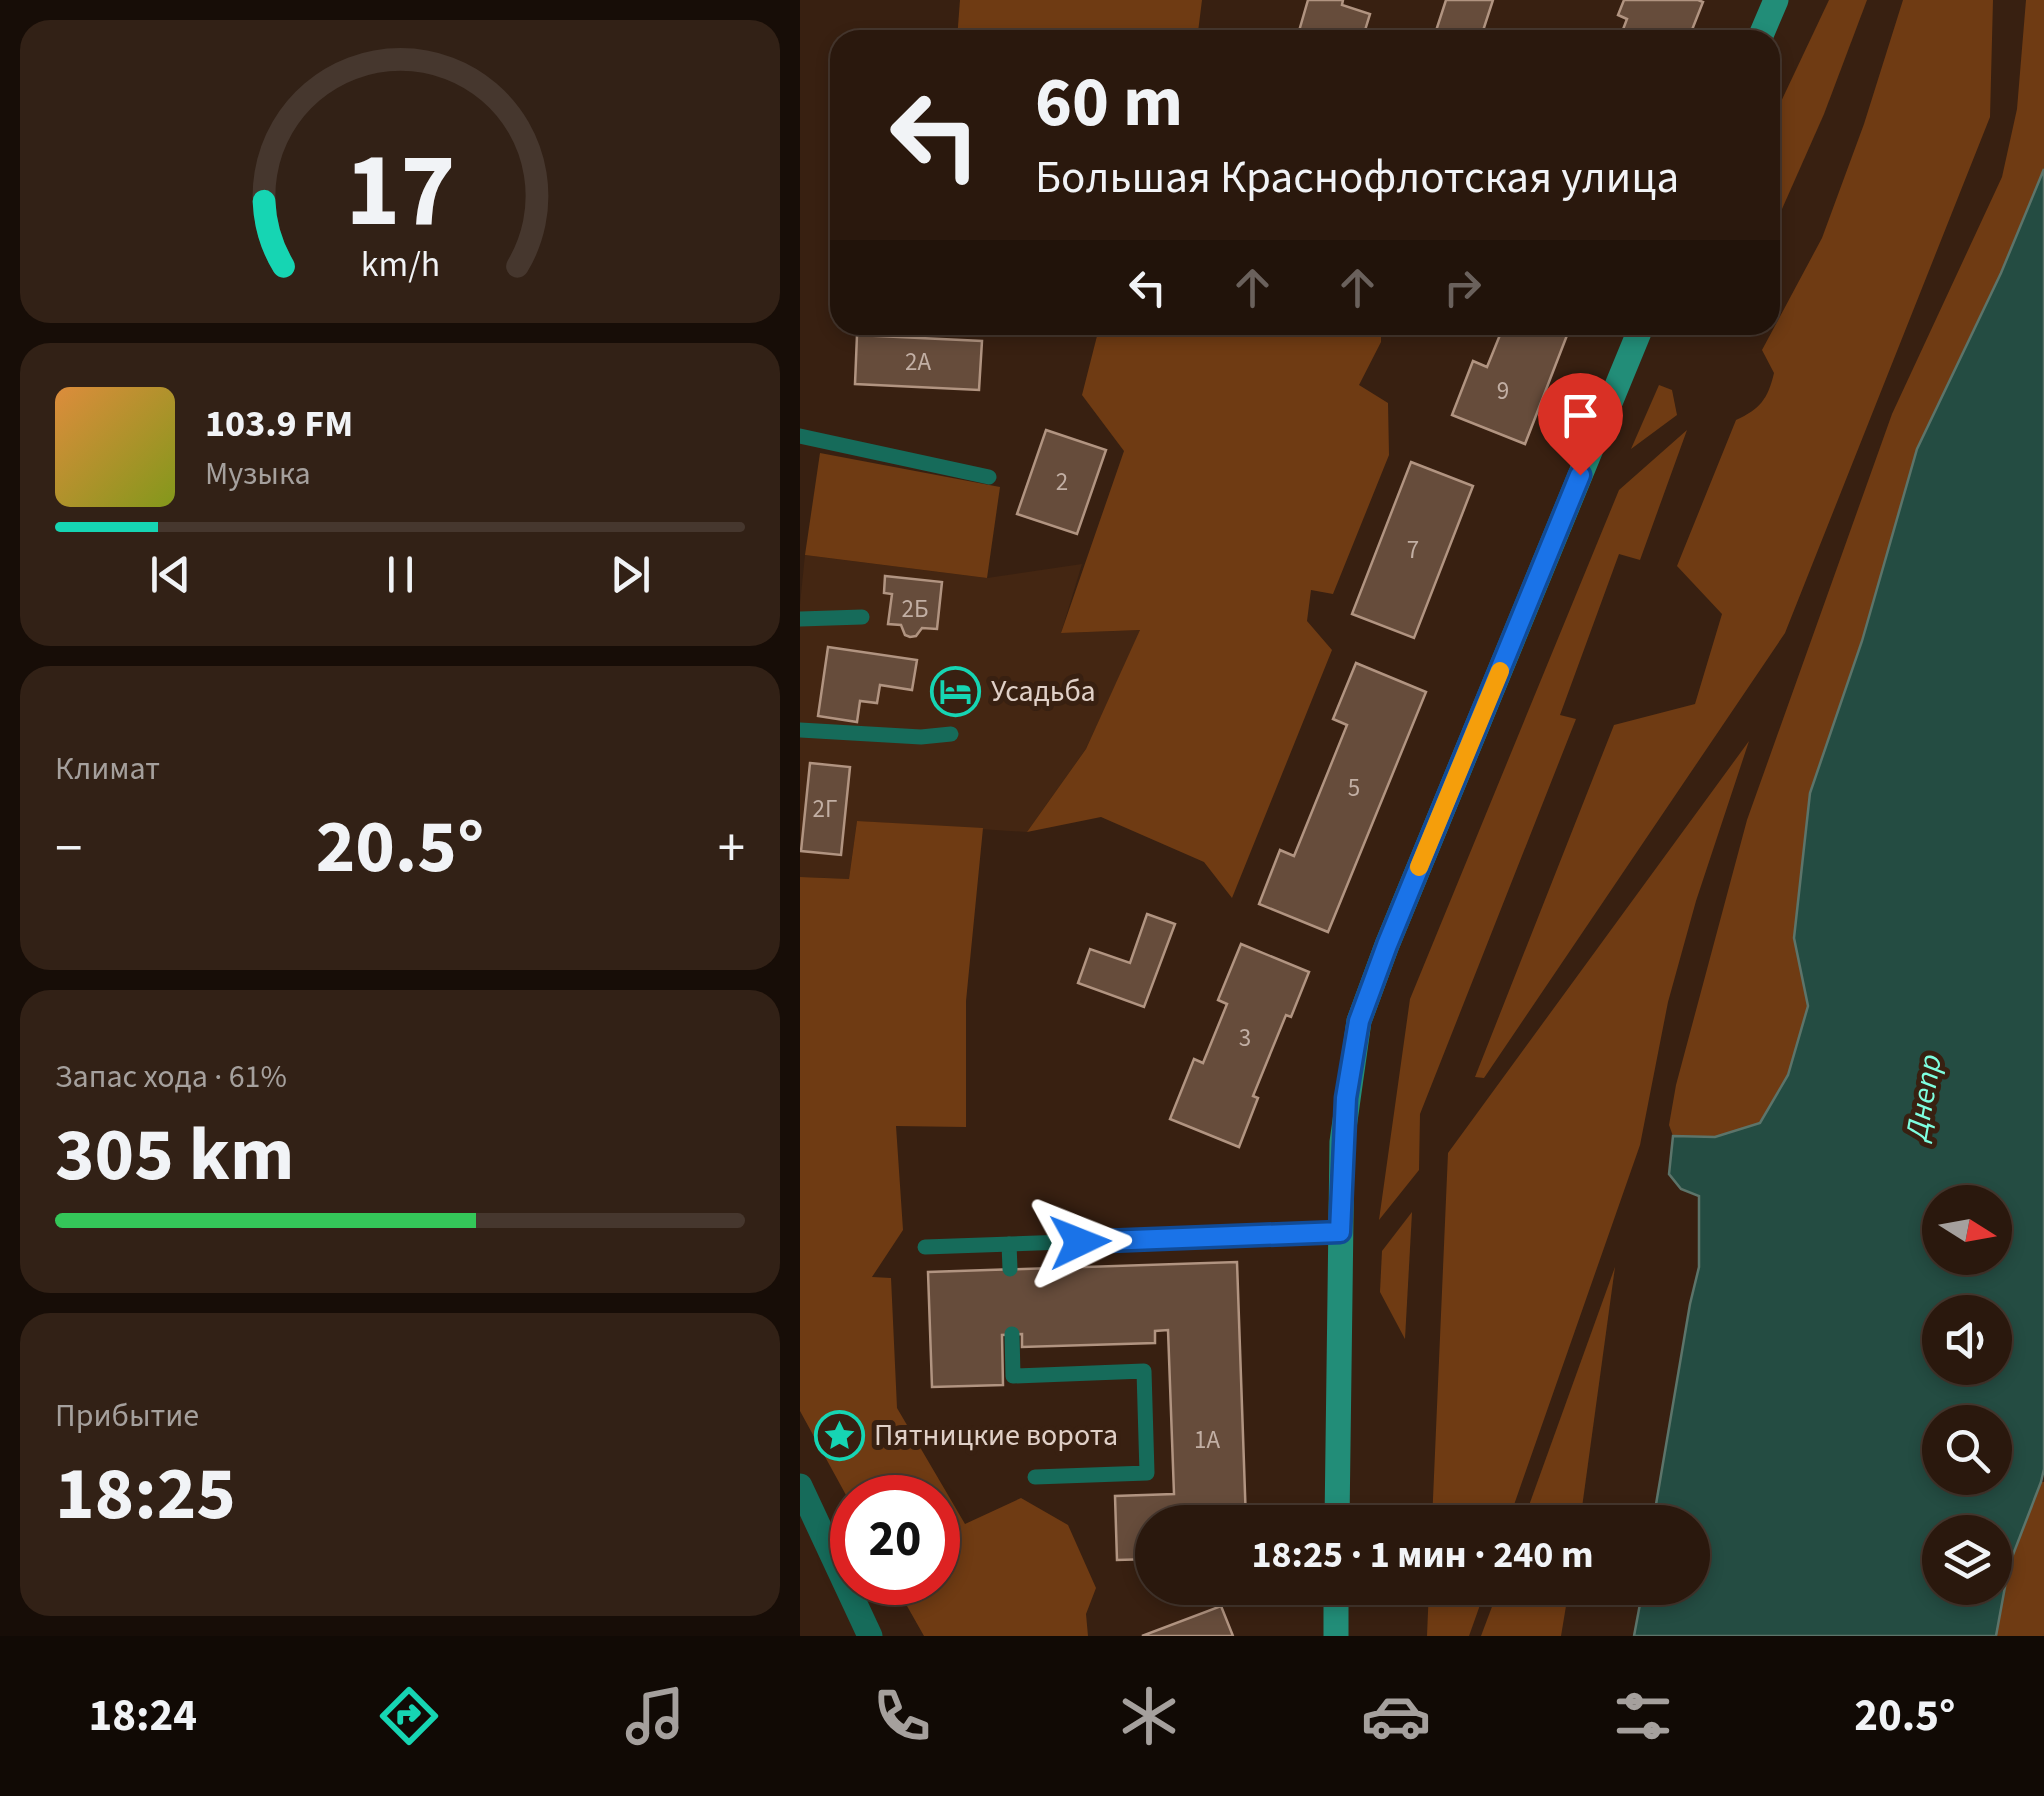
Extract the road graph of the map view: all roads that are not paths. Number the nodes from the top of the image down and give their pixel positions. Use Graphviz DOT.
graph roads {
  1 [pos="1776,0"];
  2 [pos="1763,30"];
  3 [pos="1638,335"];
  4 [pos="800,436"];
  5 [pos="989,477"];
  6 [pos="862,617"];
  7 [pos="800,619"];
  8 [pos="800,730"];
  9 [pos="951,734"];
  10 [pos="1340,1232"];
  11 [pos="1009,1244"];
  12 [pos="925,1247"];
  13 [pos="1010,1269"];
  14 [pos="1012,1334"];
  15 [pos="1035,1477"];
  16 [pos="800,1486"];
  17 [pos="1337,1505"];
  18 [pos="1336,1605"];
  19 [pos="870,1636"];
  20 [pos="1336,1636"];
  1 -- 2 [label="main road"];
  3 -- 10 [label="main road"];
  4 -- 5 [label="lane"];
  6 -- 7 [label="lane"];
  8 -- 9 [label="lane"];
  10 -- 11 [label="lane"];
  10 -- 17 [label="main road"];
  11 -- 12 [label="lane"];
  11 -- 13 [label="lane"];
  14 -- 15 [label="lane"];
  16 -- 19 [label="street"];
  18 -- 20 [label="main road"];
}
